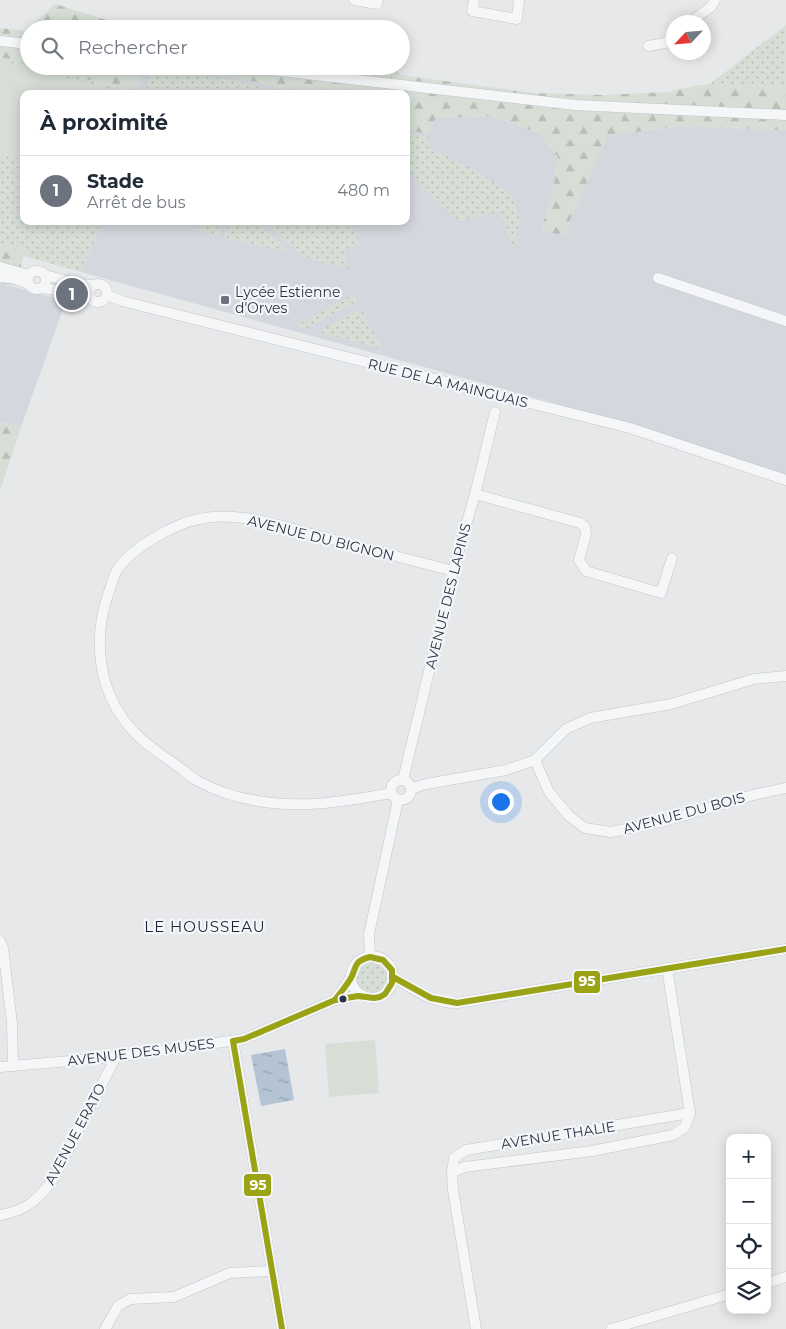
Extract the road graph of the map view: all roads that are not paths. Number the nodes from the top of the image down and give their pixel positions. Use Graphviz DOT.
graph roads {
  1 [pos="354,0"];
  2 [pos="378,0"];
  3 [pos="474,0"];
  4 [pos="519,0"];
  5 [pos="715,0"];
  6 [pos="699,15"];
  7 [pos="0,41"];
  8 [pos="666,42"];
  9 [pos="20,43"];
  10 [pos="648,46"];
  11 [pos="314,75"];
  12 [pos="786,116"];
  13 [pos="0,268"];
  14 [pos="45,275"];
  15 [pos="0,277"];
  16 [pos="658,278"];
  17 [pos="28,279"];
  18 [pos="94,285"];
  19 [pos="42,288"];
  20 [pos="107,295"];
  21 [pos="90,298"];
  22 [pos="786,321"];
  23 [pos="495,412"];
  24 [pos="786,480"];
  25 [pos="475,494"];
  26 [pos="672,558"];
  27 [pos="453,571"];
  28 [pos="786,676"];
  29 [pos="535,760"];
  30 [pos="403,780"];
  31 [pos="786,788"];
  32 [pos="411,789"];
  33 [pos="395,796"];
  34 [pos="0,941"];
  35 [pos="786,949"];
  36 [pos="370,957"];
  37 [pos="667,968"];
  38 [pos="352,976"];
  39 [pos="393,977"];
  40 [pos="362,995"];
  41 [pos="335,1000"];
  42 [pos="232,1041"];
  43 [pos="116,1056"];
  44 [pos="13,1066"];
  45 [pos="0,1067"];
  46 [pos="690,1113"];
  47 [pos="452,1172"];
  48 [pos="0,1216"];
  49 [pos="272,1271"];
  50 [pos="786,1277"];
  51 [pos="771,1281"];
  52 [pos="726,1295"];
  53 [pos="105,1329"];
  54 [pos="282,1329"];
  55 [pos="476,1329"];
  56 [pos="611,1329"];
  1 -- 2 [label="street"];
  3 -- 4 [label="street"];
  5 -- 6 [label="street"];
  7 -- 9 [label="street"];
  8 -- 10 [label="street"];
  11 -- 12 [label="street"];
  13 -- 17 [label="street"];
  14 -- 17 [label="street"];
  14 -- 18 [label="street"];
  14 -- 19 [label="street"];
  15 -- 17 [label="street"];
  16 -- 22 [label="street"];
  17 -- 19 [label="street"];
  18 -- 20 [label="street"];
  18 -- 21 [label="street"];
  19 -- 21 [label="street"];
  20 -- 21 [label="street"];
  20 -- 24 [label="street, RUE DE LA MAINGUAIS"];
  23 -- 25 [label="street, AVENUE DES LAPINS"];
  25 -- 26 [label="street"];
  25 -- 27 [label="street, AVENUE DES LAPINS"];
  27 -- 30 [label="street, AVENUE DES LAPINS"];
  27 -- 33 [label="street, AVENUE DU BIGNON"];
  28 -- 29 [label="street"];
  29 -- 31 [label="street, AVENUE DU BOIS"];
  29 -- 32 [label="street"];
  30 -- 32 [label="street"];
  30 -- 33 [label="street"];
  32 -- 33 [label="street"];
  33 -- 36 [label="street"];
  34 -- 44 [label="street"];
  35 -- 37 [label="street"];
  36 -- 38 [label="street"];
  36 -- 39 [label="street"];
  37 -- 39 [label="street"];
  37 -- 46 [label="street"];
  38 -- 40 [label="street"];
  38 -- 41 [label="street"];
  39 -- 40 [label="street"];
  40 -- 41 [label="street, AVENUE DES MUSES"];
  41 -- 42 [label="street, AVENUE DES MUSES"];
  42 -- 43 [label="street, AVENUE DES MUSES"];
  42 -- 49 [label="street"];
  43 -- 44 [label="street, AVENUE DES MUSES"];
  43 -- 48 [label="street, AVENUE ERATO"];
  44 -- 45 [label="street, AVENUE DES MUSES"];
  46 -- 47 [label="street"];
  46 -- 47 [label="street, AVENUE THALIE"];
  47 -- 55 [label="street"];
  49 -- 53 [label="street"];
  49 -- 54 [label="street"];
  50 -- 51 [label="street"];
  52 -- 56 [label="street"];
}
